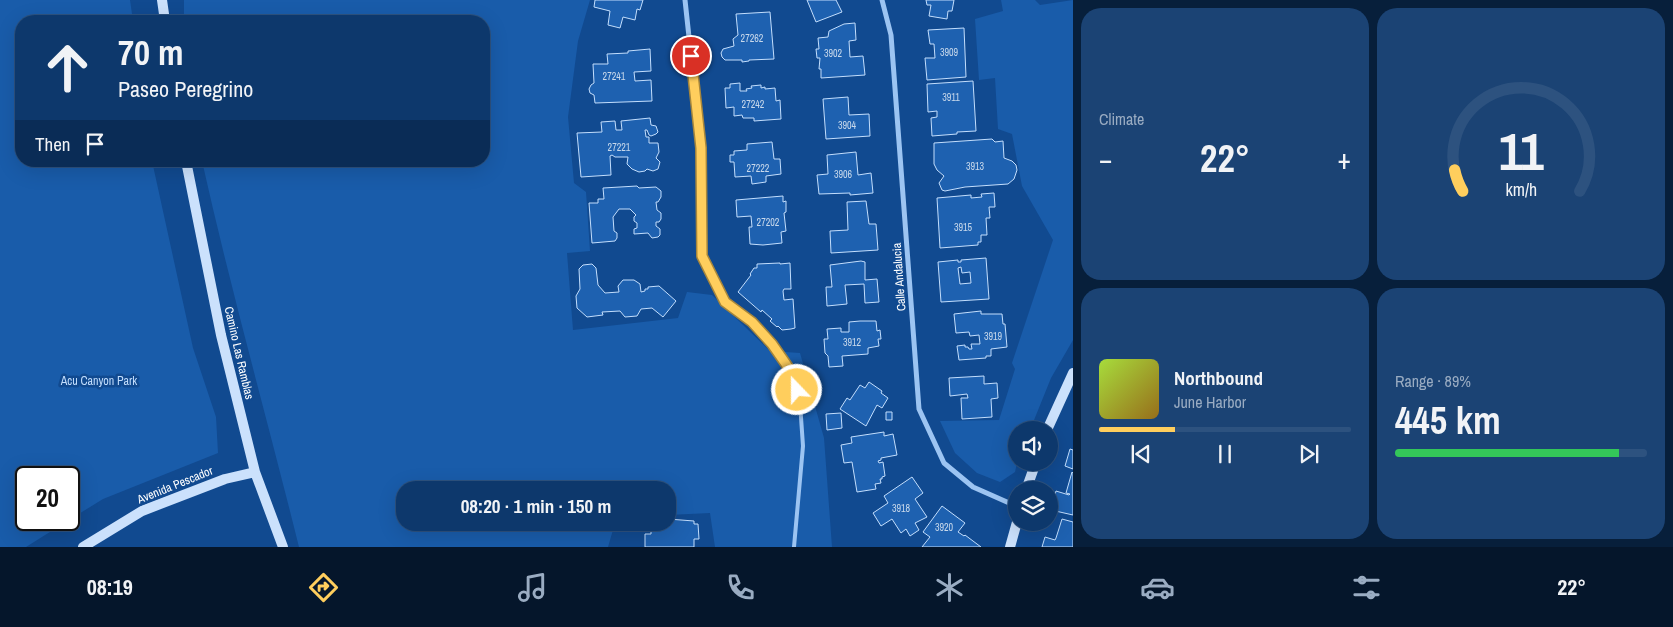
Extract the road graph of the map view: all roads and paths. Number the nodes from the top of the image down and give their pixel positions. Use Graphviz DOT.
graph roads {
  1 [pos="162,0"];
  2 [pos="685,0"];
  3 [pos="882,0"];
  4 [pos="164,15"];
  5 [pos="187,167"];
  6 [pos="702,256"];
  7 [pos="1073,374"];
  8 [pos="1051,421"];
  9 [pos="255,472"];
  10 [pos="1008,502"];
  11 [pos="1014,531"];
  12 [pos="83,547"];
  13 [pos="283,547"];
  14 [pos="794,547"];
  15 [pos="1010,547"];
  1 -- 4 [label="street"];
  2 -- 6 [label="street"];
  3 -- 10 [label="street, Calle Andalucia"];
  5 -- 9 [label="street, Camino Las Ramblas"];
  6 -- 14 [label="lane"];
  7 -- 8 [label="street"];
  9 -- 12 [label="street, Avenida Pescador"];
  9 -- 13 [label="street, Camino Las Ramblas"];
  11 -- 15 [label="street"];
}
